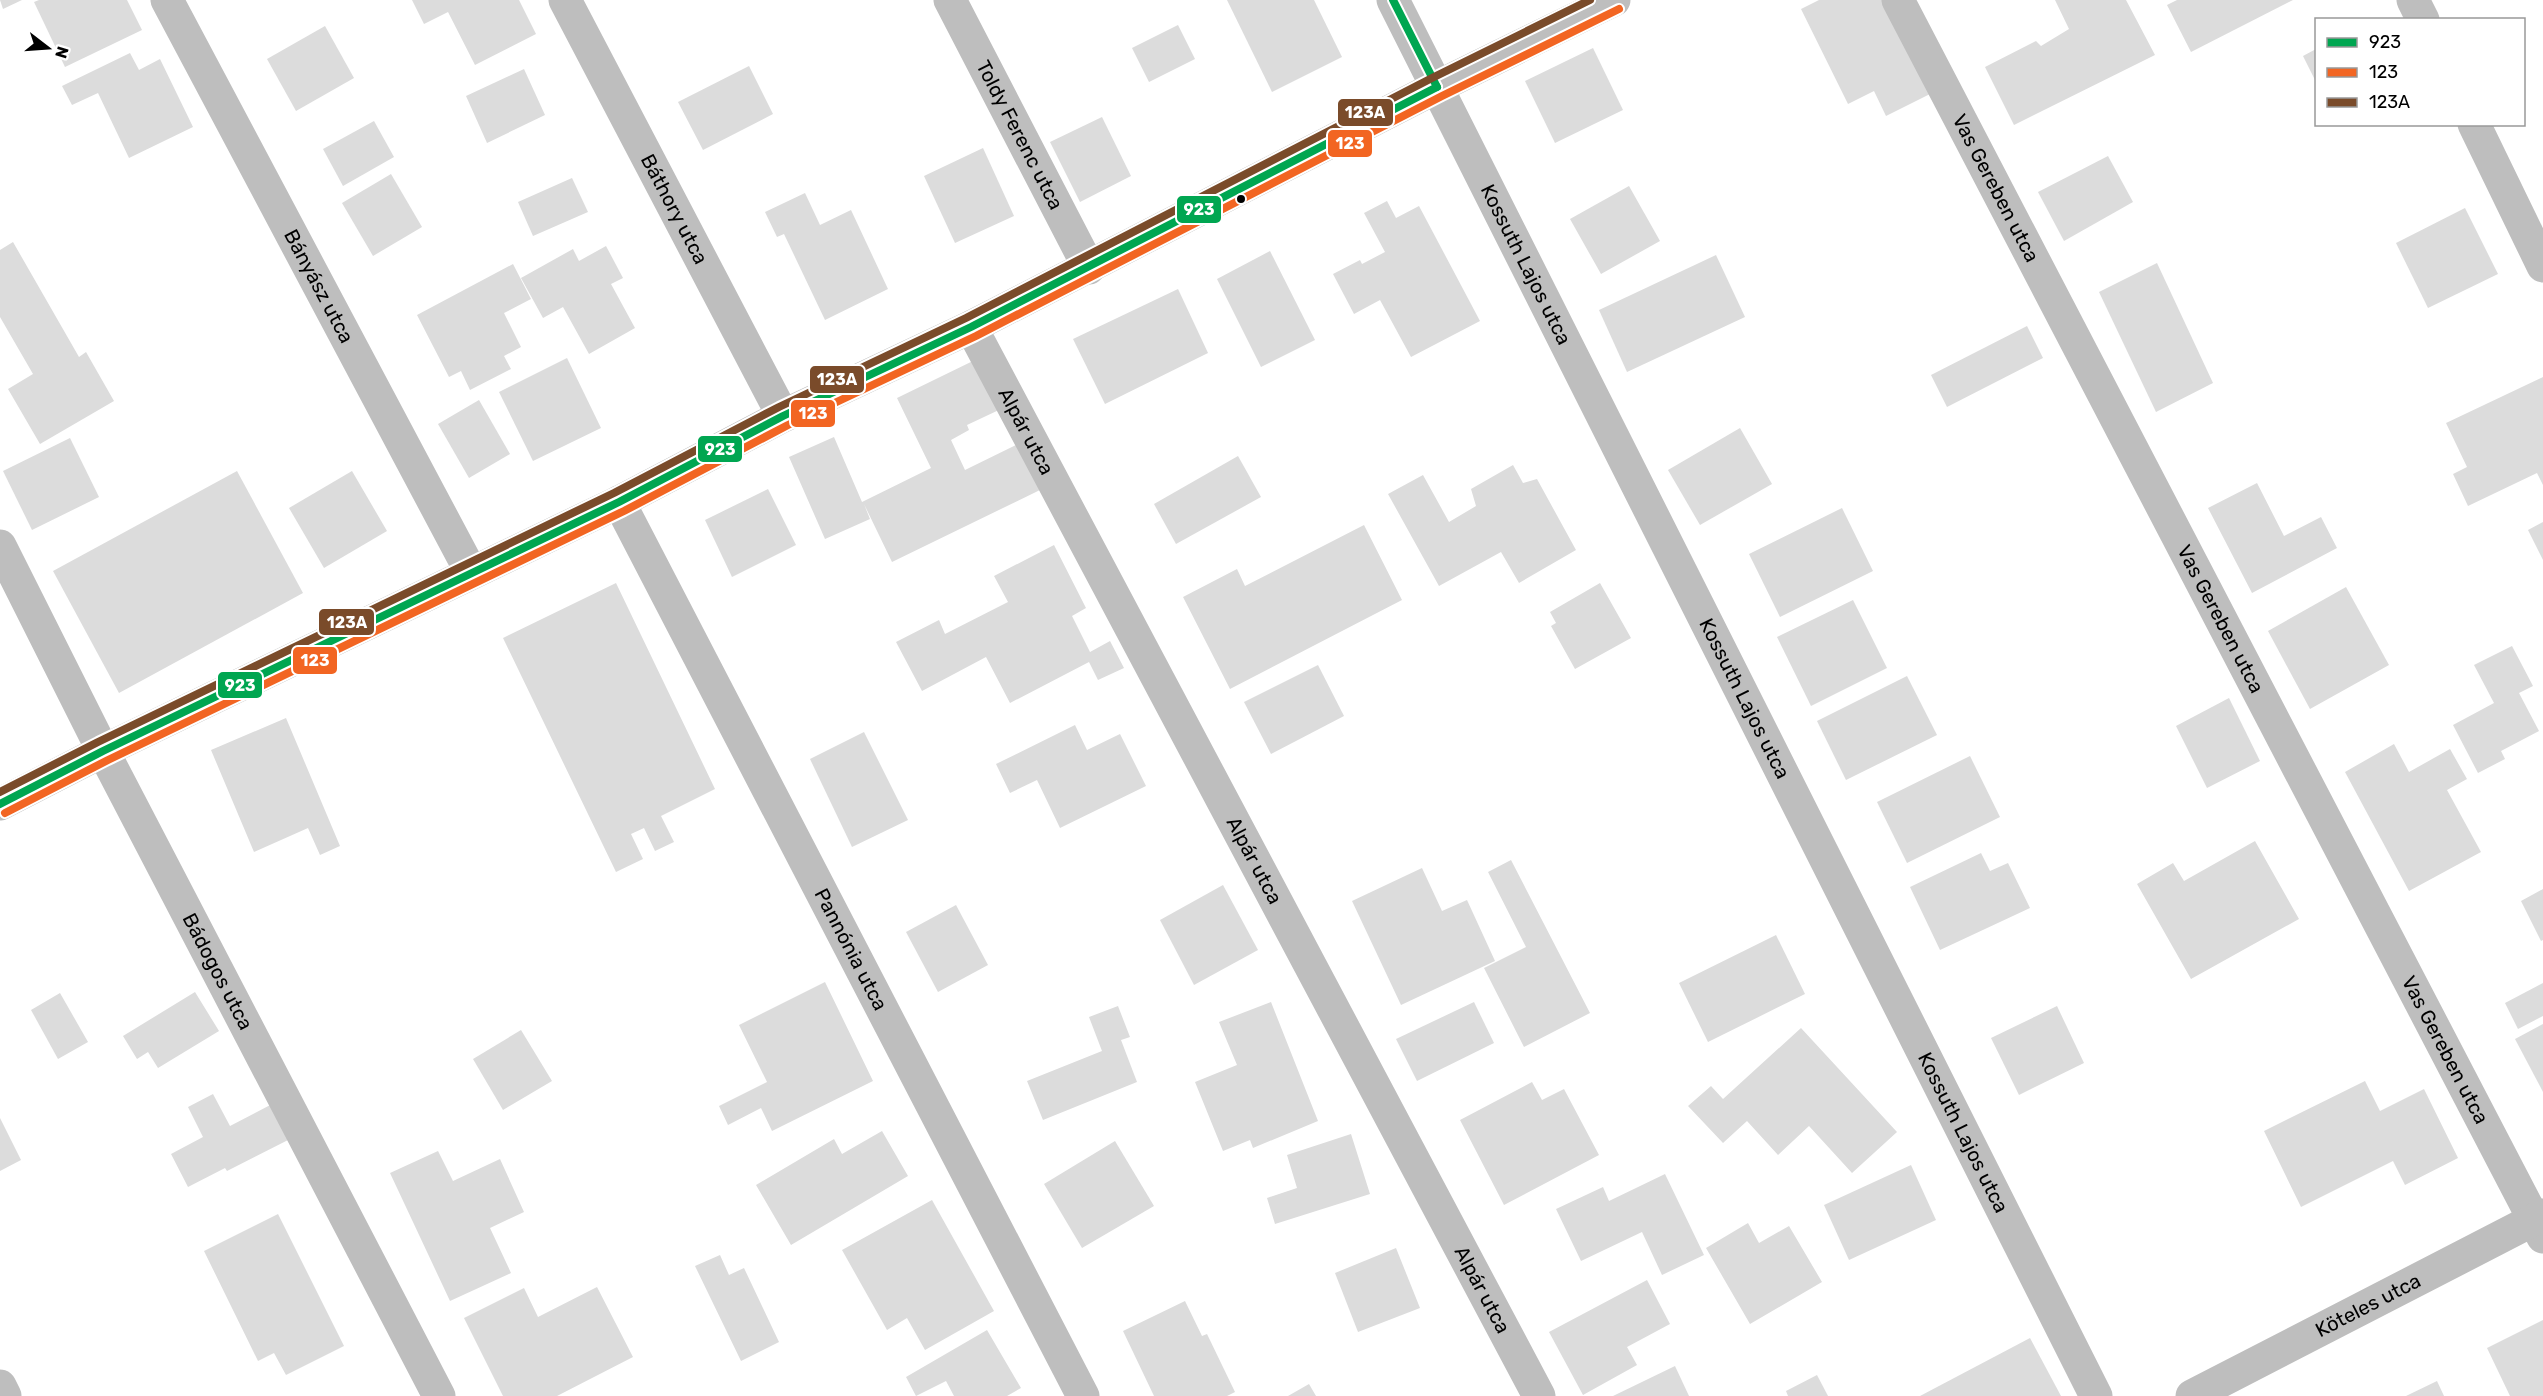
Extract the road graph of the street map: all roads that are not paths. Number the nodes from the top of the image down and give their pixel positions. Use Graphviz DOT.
graph roads {
  1 [pos="167,0"];
  2 [pos="565,0"];
  3 [pos="950,0"];
  4 [pos="1393,0"];
  5 [pos="1614,0"];
  6 [pos="1898,0"];
  7 [pos="2413,0"];
  8 [pos="2422,18"];
  9 [pos="1437,87"];
  10 [pos="2475,126"];
  11 [pos="2543,266"];
  12 [pos="1089,268"];
  13 [pos="970,327"];
  14 [pos="783,416"];
  15 [pos="619,502"];
  16 [pos="0,546"];
  17 [pos="471,572"];
  18 [pos="104,751"];
  19 [pos="0,804"];
  20 [pos="2540,1224"];
  21 [pos="0,1386"];
  22 [pos="5,1396"];
  23 [pos="439,1396"];
  24 [pos="1083,1396"];
  25 [pos="1539,1396"];
  26 [pos="2096,1396"];
  27 [pos="2192,1396"];
  1 -- 17 [label="street, Bányász utca"];
  2 -- 14 [label="street, Báthory utca"];
  3 -- 12 [label="street, Toldy Ferenc utca"];
  4 -- 9 [label="street, Kossuth Lajos utca"];
  5 -- 9 [label="street"];
  6 -- 20 [label="street, Vas Gereben utca"];
  7 -- 8 [label="street"];
  9 -- 12 [label="street"];
  9 -- 26 [label="street, Kossuth Lajos utca"];
  10 -- 11 [label="street"];
  12 -- 13 [label="street"];
  13 -- 14 [label="street"];
  13 -- 25 [label="street, Alpár utca"];
  14 -- 15 [label="street"];
  15 -- 17 [label="street"];
  15 -- 24 [label="street, Pannónia utca"];
  16 -- 18 [label="street, Bádogos utca"];
  17 -- 18 [label="street"];
  18 -- 19 [label="street"];
  18 -- 23 [label="street, Bádogos utca"];
  20 -- 27 [label="street, Köteles utca"];
  21 -- 22 [label="street"];
}
